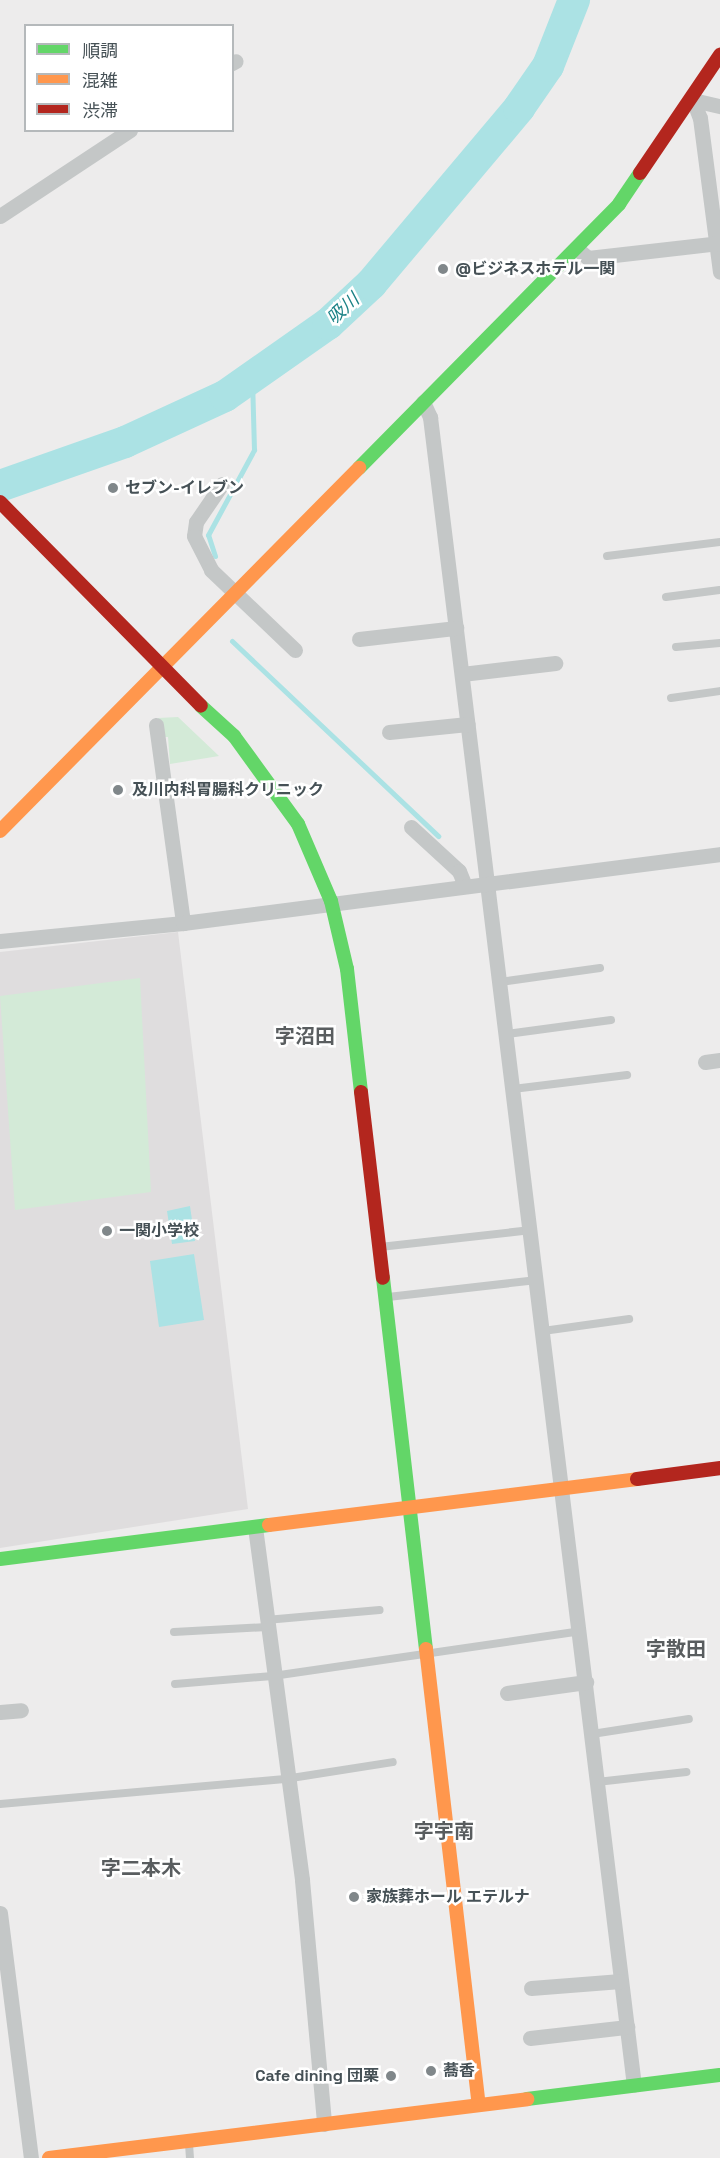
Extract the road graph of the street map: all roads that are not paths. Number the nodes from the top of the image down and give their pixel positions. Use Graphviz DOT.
graph roads {
  1 [pos="720,55"];
  2 [pos="713,79"];
  3 [pos="693,100"];
  4 [pos="720,105"];
  5 [pos="127,132"];
  6 [pos="0,216"];
  7 [pos="718,243"];
  8 [pos="576,248"];
  9 [pos="720,272"];
  10 [pos="423,402"];
  11 [pos="222,484"];
  12 [pos="0,502"];
  13 [pos="720,542"];
  14 [pos="608,556"];
  15 [pos="720,590"];
  16 [pos="236,594"];
  17 [pos="666,597"];
  18 [pos="456,628"];
  19 [pos="359,639"];
  20 [pos="720,643"];
  21 [pos="676,647"];
  22 [pos="296,650"];
  23 [pos="555,663"];
  24 [pos="160,668"];
  25 [pos="462,674"];
  26 [pos="720,691"];
  27 [pos="671,699"];
  28 [pos="468,724"];
  29 [pos="156,726"];
  30 [pos="389,732"];
  31 [pos="411,826"];
  32 [pos="0,831"];
  33 [pos="720,854"];
  34 [pos="488,883"];
  35 [pos="465,886"];
  36 [pos="331,901"];
  37 [pos="183,923"];
  38 [pos="0,941"];
  39 [pos="600,968"];
  40 [pos="500,982"];
  41 [pos="611,1020"];
  42 [pos="507,1034"];
  43 [pos="627,1075"];
  44 [pos="513,1089"];
  45 [pos="531,1230"];
  46 [pos="379,1247"];
  47 [pos="537,1280"];
  48 [pos="386,1297"];
  49 [pos="628,1319"];
  50 [pos="543,1331"];
  51 [pos="720,1468"];
  52 [pos="562,1488"];
  53 [pos="411,1506"];
  54 [pos="255,1527"];
  55 [pos="0,1559"];
  56 [pos="380,1610"];
  57 [pos="266,1623"];
  58 [pos="580,1631"];
  59 [pos="174,1632"];
  60 [pos="427,1654"];
  61 [pos="273,1676"];
  62 [pos="586,1682"];
  63 [pos="175,1684"];
  64 [pos="507,1693"];
  65 [pos="21,1710"];
  66 [pos="0,1712"];
  67 [pos="689,1719"];
  68 [pos="592,1734"];
  69 [pos="393,1762"];
  70 [pos="686,1772"];
  71 [pos="285,1779"];
  72 [pos="597,1782"];
  73 [pos="0,1804"];
  74 [pos="0,1913"];
  75 [pos="621,1981"];
  76 [pos="531,1988"];
  77 [pos="627,2027"];
  78 [pos="530,2038"];
  79 [pos="720,2074"];
  80 [pos="634,2085"];
  81 [pos="480,2104"];
  82 [pos="324,2124"];
  83 [pos="188,2142"];
  84 [pos="31,2158"];
  85 [pos="49,2158"];
  86 [pos="190,2158"];
  1 -- 2 [label="street"];
  2 -- 3 [label="street"];
  3 -- 4 [label="street"];
  3 -- 7 [label="street"];
  3 -- 8 [label="street"];
  5 -- 6 [label="street"];
  7 -- 8 [label="street"];
  7 -- 9 [label="street"];
  8 -- 10 [label="street"];
  10 -- 16 [label="street"];
  10 -- 18 [label="street"];
  11 -- 16 [label="street"];
  12 -- 24 [label="street"];
  13 -- 14 [label="lane"];
  15 -- 17 [label="lane"];
  16 -- 22 [label="street"];
  16 -- 24 [label="street"];
  18 -- 19 [label="street"];
  18 -- 25 [label="street"];
  20 -- 21 [label="lane"];
  23 -- 25 [label="street"];
  24 -- 32 [label="street"];
  24 -- 36 [label="street"];
  25 -- 28 [label="street"];
  26 -- 27 [label="lane"];
  28 -- 30 [label="street"];
  28 -- 34 [label="street"];
  29 -- 37 [label="street"];
  31 -- 35 [label="street"];
  33 -- 34 [label="street"];
  34 -- 35 [label="street"];
  34 -- 40 [label="street"];
  35 -- 36 [label="street"];
  36 -- 37 [label="street"];
  36 -- 46 [label="street"];
  37 -- 38 [label="street"];
  39 -- 40 [label="lane"];
  40 -- 42 [label="street"];
  41 -- 42 [label="lane"];
  42 -- 44 [label="street"];
  43 -- 44 [label="lane"];
  44 -- 45 [label="street"];
  45 -- 46 [label="lane"];
  45 -- 47 [label="street"];
  46 -- 48 [label="street"];
  47 -- 48 [label="lane"];
  47 -- 50 [label="street"];
  48 -- 53 [label="street"];
  49 -- 50 [label="lane"];
  50 -- 52 [label="street"];
  51 -- 52 [label="street"];
  52 -- 53 [label="street"];
  52 -- 58 [label="street"];
  53 -- 54 [label="street"];
  53 -- 60 [label="street"];
  54 -- 55 [label="street"];
  54 -- 57 [label="street"];
  56 -- 57 [label="lane"];
  57 -- 59 [label="lane"];
  57 -- 61 [label="street"];
  58 -- 60 [label="lane"];
  58 -- 62 [label="street"];
  60 -- 61 [label="lane"];
  60 -- 81 [label="street"];
  61 -- 63 [label="lane"];
  61 -- 71 [label="street"];
  62 -- 64 [label="street"];
  62 -- 68 [label="street"];
  65 -- 66 [label="street"];
  67 -- 68 [label="lane"];
  68 -- 72 [label="street"];
  69 -- 71 [label="lane"];
  70 -- 72 [label="lane"];
  71 -- 73 [label="lane"];
  71 -- 82 [label="street"];
  72 -- 75 [label="street"];
  74 -- 84 [label="street"];
  75 -- 76 [label="street"];
  75 -- 77 [label="street"];
  77 -- 78 [label="street"];
  77 -- 80 [label="street"];
  79 -- 80 [label="street"];
  80 -- 81 [label="street"];
  81 -- 82 [label="street"];
  82 -- 83 [label="street"];
  83 -- 85 [label="street"];
  83 -- 86 [label="lane"];
}
